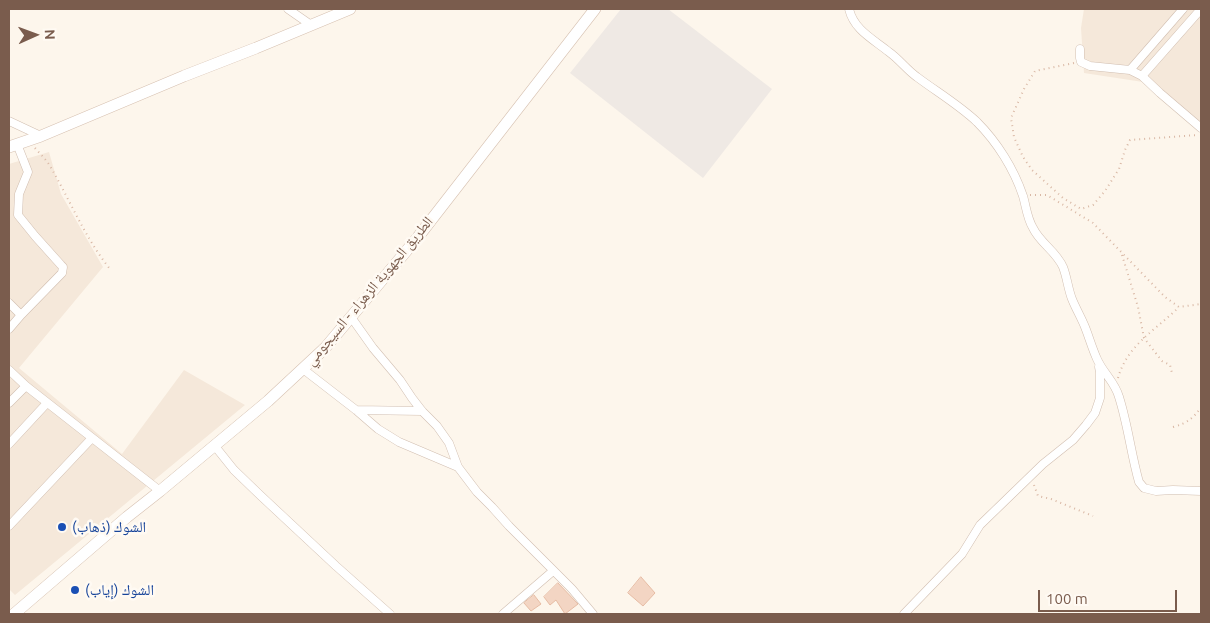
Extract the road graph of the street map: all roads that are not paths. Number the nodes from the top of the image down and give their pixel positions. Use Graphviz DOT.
graph roads {
  1 [pos="288,9"];
  2 [pos="350,9"];
  3 [pos="595,9"];
  4 [pos="849,9"];
  5 [pos="1183,9"];
  6 [pos="1201,9"];
  7 [pos="311,25"];
  8 [pos="1080,49"];
  9 [pos="1130,70"];
  10 [pos="1142,76"];
  11 [pos="9,121"];
  12 [pos="1201,128"];
  13 [pos="41,136"];
  14 [pos="13,146"];
  15 [pos="9,303"];
  16 [pos="21,315"];
  17 [pos="352,317"];
  18 [pos="9,329"];
  19 [pos="1098,361"];
  20 [pos="303,369"];
  21 [pos="9,370"];
  22 [pos="26,386"];
  23 [pos="9,403"];
  24 [pos="47,403"];
  25 [pos="356,410"];
  26 [pos="422,411"];
  27 [pos="92,438"];
  28 [pos="9,444"];
  29 [pos="214,445"];
  30 [pos="458,468"];
  31 [pos="160,491"];
  32 [pos="1201,491"];
  33 [pos="9,526"];
  34 [pos="553,571"];
  35 [pos="14,614"];
  36 [pos="390,614"];
  37 [pos="503,614"];
  38 [pos="593,614"];
  39 [pos="904,614"];
  1 -- 7 [label="street"];
  2 -- 7 [label="main road"];
  3 -- 17 [label="main road, الطريق الجهوية الزهراء - السيجومي"];
  4 -- 19 [label="street"];
  5 -- 9 [label="street"];
  6 -- 10 [label="street"];
  7 -- 13 [label="main road"];
  8 -- 9 [label="street"];
  9 -- 10 [label="street"];
  10 -- 12 [label="street"];
  11 -- 13 [label="street"];
  13 -- 14 [label="main road"];
  14 -- 16 [label="street"];
  15 -- 16 [label="street"];
  16 -- 18 [label="street"];
  17 -- 20 [label="main road, الطريق الجهوية الزهراء - السيجومي"];
  17 -- 26 [label="street"];
  19 -- 32 [label="street"];
  19 -- 39 [label="street"];
  20 -- 25 [label="street"];
  20 -- 29 [label="main road, الطريق الجهوية الزهراء - السيجومي"];
  21 -- 22 [label="street"];
  22 -- 23 [label="street"];
  22 -- 24 [label="street"];
  24 -- 27 [label="street"];
  24 -- 28 [label="street"];
  25 -- 26 [label="street"];
  25 -- 30 [label="street"];
  26 -- 30 [label="street"];
  27 -- 31 [label="street"];
  27 -- 33 [label="street"];
  29 -- 31 [label="main road, الطريق الجهوية الزهراء - السيجومي"];
  29 -- 36 [label="street"];
  30 -- 34 [label="street"];
  31 -- 35 [label="main road, الطريق الجهوية الزهراء - السيجومي"];
  34 -- 37 [label="street"];
  34 -- 38 [label="street"];
}
